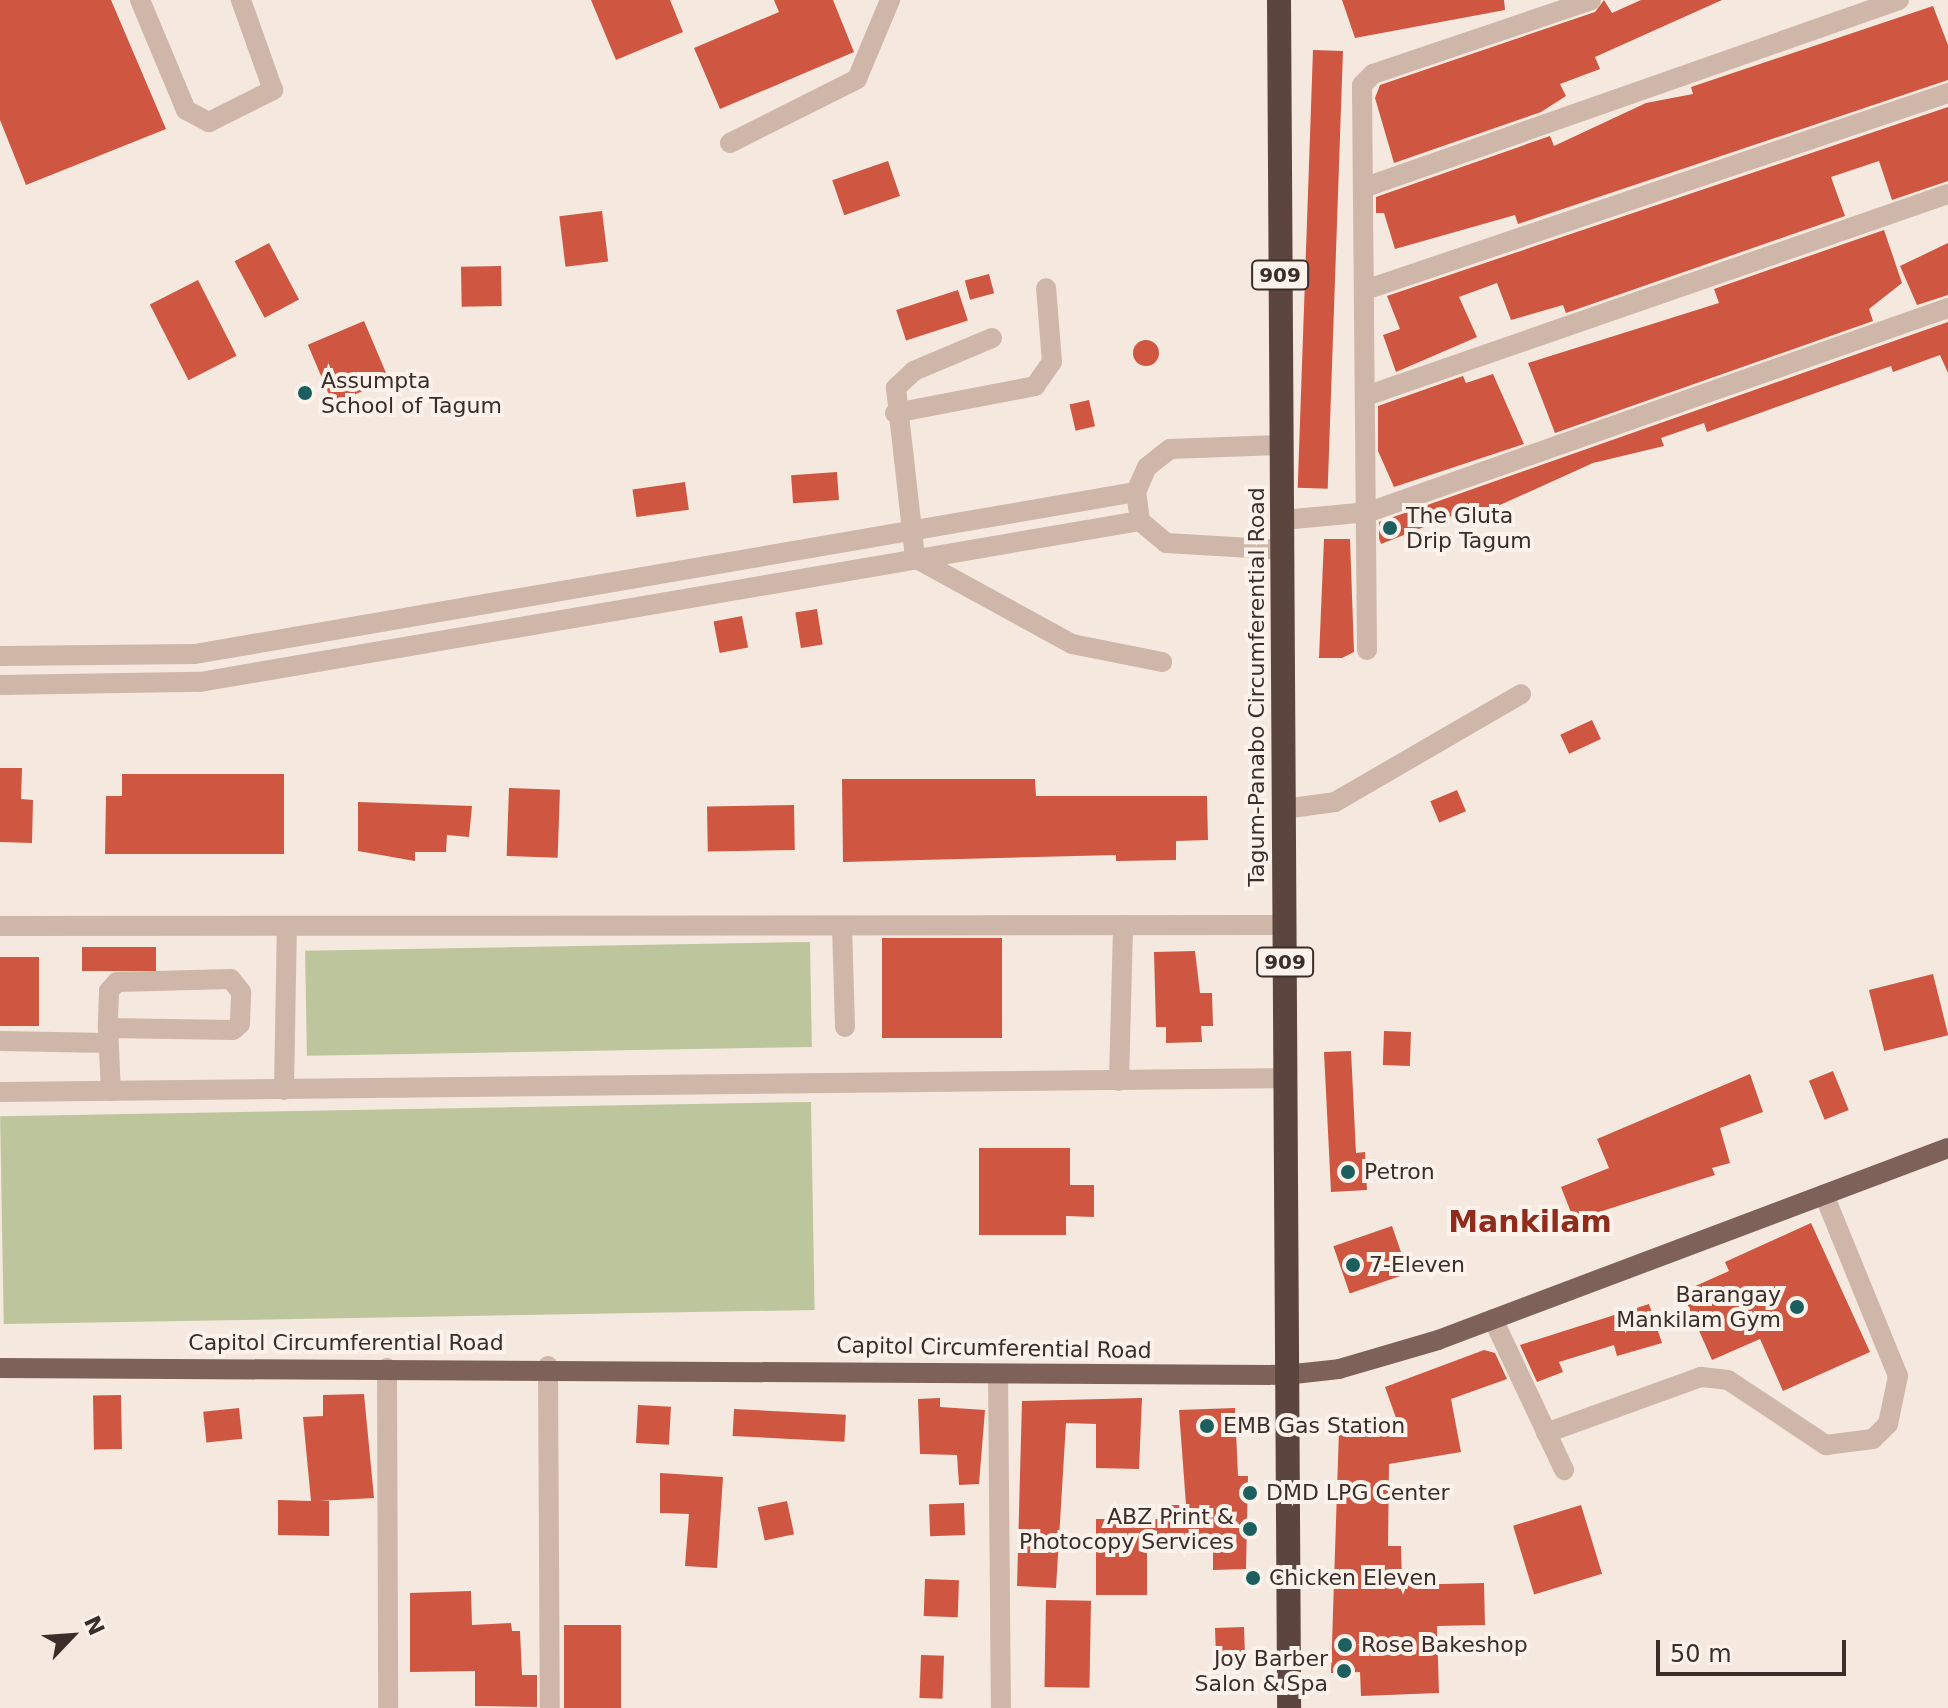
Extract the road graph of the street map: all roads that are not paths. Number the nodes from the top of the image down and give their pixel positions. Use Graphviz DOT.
graph roads {
  1 [pos="140,0"];
  2 [pos="241,0"];
  3 [pos="890,0"];
  4 [pos="1279,0"];
  5 [pos="1591,0"];
  6 [pos="1899,0"];
  7 [pos="1948,93"];
  8 [pos="730,143"];
  9 [pos="1363,188"];
  10 [pos="1948,194"];
  11 [pos="1046,288"];
  12 [pos="1365,290"];
  13 [pos="1948,308"];
  14 [pos="992,338"];
  15 [pos="1366,396"];
  16 [pos="895,413"];
  17 [pos="1282,445"];
  18 [pos="1136,492"];
  19 [pos="1087,499"];
  20 [pos="1369,512"];
  21 [pos="1283,520"];
  22 [pos="1140,521"];
  23 [pos="1091,529"];
  24 [pos="910,530"];
  25 [pos="1283,550"];
  26 [pos="915,558"];
  27 [pos="612,579"];
  28 [pos="618,608"];
  29 [pos="1367,650"];
  30 [pos="0,656"];
  31 [pos="1162,662"];
  32 [pos="0,685"];
  33 [pos="1521,694"];
  34 [pos="1284,809"];
  35 [pos="1123,925"];
  36 [pos="1284,925"];
  37 [pos="0,926"];
  38 [pos="287,926"];
  39 [pos="842,926"];
  40 [pos="845,1027"];
  41 [pos="108,1036"];
  42 [pos="0,1041"];
  43 [pos="1287,1078"];
  44 [pos="1119,1081"];
  45 [pos="284,1090"];
  46 [pos="111,1091"];
  47 [pos="0,1092"];
  48 [pos="1948,1148"];
  49 [pos="1824,1195"];
  50 [pos="1493,1319"];
  51 [pos="548,1366"];
  52 [pos="0,1368"];
  53 [pos="387,1368"];
  54 [pos="998,1374"];
  55 [pos="1285,1375"];
  56 [pos="1546,1433"];
  57 [pos="1564,1470"];
  58 [pos="388,1708"];
  59 [pos="550,1708"];
  60 [pos="1001,1708"];
  61 [pos="1289,1708"];
  1 -- 2 [label="street"];
  3 -- 8 [label="street"];
  4 -- 17 [label="highway, Tagum-Panabo Circumferential Road / 909"];
  5 -- 9 [label="street"];
  6 -- 9 [label="street"];
  7 -- 12 [label="street"];
  9 -- 12 [label="street"];
  10 -- 15 [label="street"];
  11 -- 16 [label="street"];
  12 -- 15 [label="street"];
  13 -- 20 [label="street"];
  14 -- 16 [label="street"];
  15 -- 20 [label="street"];
  16 -- 24 [label="street"];
  17 -- 18 [label="street"];
  17 -- 21 [label="highway, Tagum-Panabo Circumferential Road / 909"];
  18 -- 19 [label="street"];
  18 -- 22 [label="street"];
  19 -- 23 [label="street"];
  19 -- 24 [label="street"];
  20 -- 21 [label="street"];
  20 -- 29 [label="street"];
  21 -- 25 [label="highway, Tagum-Panabo Circumferential Road / 909"];
  22 -- 23 [label="street"];
  22 -- 25 [label="street"];
  23 -- 26 [label="street"];
  24 -- 26 [label="street"];
  24 -- 27 [label="street"];
  25 -- 34 [label="highway, Tagum-Panabo Circumferential Road / 909"];
  26 -- 28 [label="street"];
  26 -- 31 [label="street"];
  27 -- 28 [label="street"];
  27 -- 30 [label="street"];
  28 -- 32 [label="street"];
  33 -- 34 [label="street"];
  34 -- 36 [label="highway, Tagum-Panabo Circumferential Road / 909"];
  35 -- 36 [label="street"];
  35 -- 39 [label="street"];
  35 -- 44 [label="street"];
  36 -- 43 [label="highway, Tagum-Panabo Circumferential Road / 909"];
  37 -- 38 [label="street"];
  38 -- 39 [label="street"];
  38 -- 45 [label="street"];
  39 -- 40 [label="street"];
  41 -- 41 [label="street"];
  41 -- 42 [label="street"];
  41 -- 46 [label="street"];
  43 -- 44 [label="street"];
  43 -- 55 [label="highway, Tagum-Panabo Circumferential Road / 909"];
  44 -- 45 [label="street"];
  45 -- 46 [label="street"];
  46 -- 47 [label="street"];
  48 -- 49 [label="main road, Capitol Circumferential Road"];
  49 -- 50 [label="main road, Capitol Circumferential Road"];
  49 -- 56 [label="street"];
  50 -- 55 [label="main road, Capitol Circumferential Road"];
  50 -- 56 [label="street"];
  51 -- 53 [label="main road, Capitol Circumferential Road"];
  51 -- 54 [label="main road, Capitol Circumferential Road"];
  51 -- 59 [label="street"];
  52 -- 53 [label="main road, Capitol Circumferential Road"];
  53 -- 58 [label="street"];
  54 -- 55 [label="main road, Capitol Circumferential Road"];
  54 -- 60 [label="street"];
  55 -- 61 [label="highway, 909"];
  56 -- 57 [label="street"];
}
